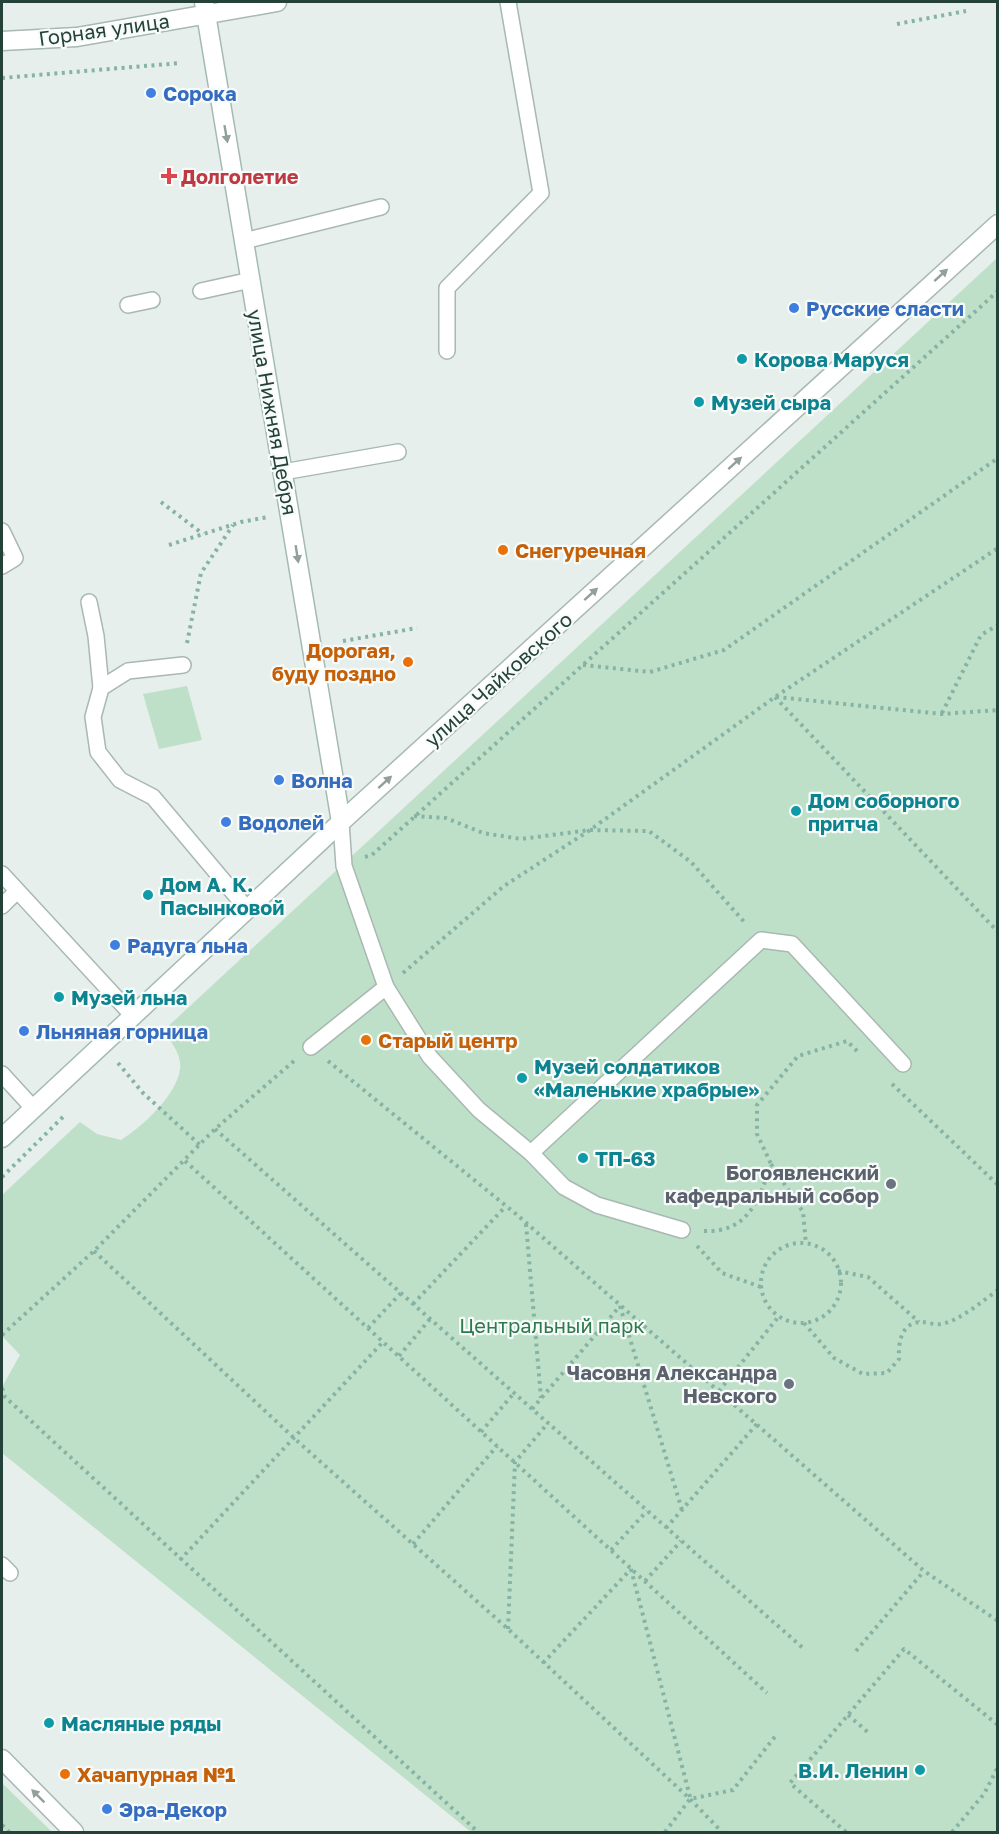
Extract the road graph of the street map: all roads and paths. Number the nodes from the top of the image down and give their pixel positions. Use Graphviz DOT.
graph roads {
  1 [pos="277,2"];
  2 [pos="508,2"];
  3 [pos="205,8"];
  4 [pos="966,11"];
  5 [pos="897,24"];
  6 [pos="2,41"];
  7 [pos="181,63"];
  8 [pos="2,78"];
  9 [pos="381,207"];
  10 [pos="998,224"];
  11 [pos="244,241"];
  12 [pos="251,280"];
  13 [pos="201,291"];
  14 [pos="998,291"];
  15 [pos="152,300"];
  16 [pos="128,305"];
  17 [pos="447,351"];
  18 [pos="398,452"];
  19 [pos="998,458"];
  20 [pos="283,472"];
  21 [pos="160,502"];
  22 [pos="268,517"];
  23 [pos="233,525"];
  24 [pos="2,531"];
  25 [pos="203,534"];
  26 [pos="169,545"];
  27 [pos="998,548"];
  28 [pos="2,566"];
  29 [pos="89,602"];
  30 [pos="998,625"];
  31 [pos="417,628"];
  32 [pos="343,641"];
  33 [pos="183,665"];
  34 [pos="582,665"];
  35 [pos="101,688"];
  36 [pos="775,697"];
  37 [pos="998,710"];
  38 [pos="942,714"];
  39 [pos="414,816"];
  40 [pos="341,822"];
  41 [pos="590,830"];
  42 [pos="344,866"];
  43 [pos="2,874"];
  44 [pos="17,891"];
  45 [pos="2,906"];
  46 [pos="248,910"];
  47 [pos="998,932"];
  48 [pos="761,940"];
  49 [pos="386,987"];
  50 [pos="134,1017"];
  51 [pos="311,1047"];
  52 [pos="127,1055"];
  53 [pos="864,1057"];
  54 [pos="118,1063"];
  55 [pos="903,1064"];
  56 [pos="110,1071"];
  57 [pos="2,1074"];
  58 [pos="889,1081"];
  59 [pos="34,1109"];
  60 [pos="68,1112"];
  61 [pos="215,1129"];
  62 [pos="2,1138"];
  63 [pos="200,1145"];
  64 [pos="531,1153"];
  65 [pos="185,1161"];
  66 [pos="771,1164"];
  67 [pos="2,1177"];
  68 [pos="998,1185"];
  69 [pos="506,1206"];
  70 [pos="526,1223"];
  71 [pos="682,1230"];
  72 [pos="806,1244"];
  73 [pos="94,1251"];
  74 [pos="838,1271"];
  75 [pos="761,1287"];
  76 [pos="998,1290"];
  77 [pos="401,1293"];
  78 [pos="413,1304"];
  79 [pos="620,1305"];
  80 [pos="779,1316"];
  81 [pos="430,1319"];
  82 [pos="919,1322"];
  83 [pos="804,1323"];
  84 [pos="368,1328"];
  85 [pos="2,1335"];
  86 [pos="383,1342"];
  87 [pos="399,1356"];
  88 [pos="2,1388"];
  89 [pos="719,1391"];
  90 [pos="514,1393"];
  91 [pos="542,1398"];
  92 [pos="532,1409"];
  93 [pos="548,1423"];
  94 [pos="757,1424"];
  95 [pos="481,1432"];
  96 [pos="294,1438"];
  97 [pos="497,1446"];
  98 [pos="514,1462"];
  99 [pos="682,1510"];
  100 [pos="647,1511"];
  101 [pos="666,1528"];
  102 [pos="681,1541"];
  103 [pos="413,1544"];
  104 [pos="611,1550"];
  105 [pos="180,1560"];
  106 [pos="631,1568"];
  107 [pos="924,1571"];
  108 [pos="645,1581"];
  109 [pos="998,1621"];
  110 [pos="508,1629"];
  111 [pos="804,1649"];
  112 [pos="856,1651"];
  113 [pos="543,1663"];
  114 [pos="767,1693"];
  115 [pos="848,1715"];
  116 [pos="998,1725"];
  117 [pos="777,1734"];
  118 [pos="870,1734"];
  119 [pos="2,1759"];
  120 [pos="998,1767"];
  121 [pos="690,1799"];
  122 [pos="2,1825"];
  123 [pos="8,1832"];
  124 [pos="74,1833"];
  125 [pos="478,1833"];
  126 [pos="665,1833"];
  127 [pos="722,1833"];
  128 [pos="846,1833"];
  129 [pos="952,1833"];
  1 -- 3 [label="main road, Горная улица"];
  2 -- 17 [label="lane"];
  3 -- 6 [label="main road, Горная улица"];
  3 -- 11 [label="main road, улица Нижняя Дебря, one-way"];
  4 -- 5 [label="path"];
  7 -- 8 [label="path"];
  9 -- 11 [label="lane"];
  40 -- 10 [label="main road, улица Чайковского, one-way"];
  11 -- 12 [label="main road, улица Нижняя Дебря"];
  12 -- 13 [label="lane"];
  12 -- 20 [label="main road, улица Нижняя Дебря"];
  14 -- 34 [label="path"];
  15 -- 16 [label="lane"];
  18 -- 20 [label="lane"];
  19 -- 34 [label="path"];
  20 -- 40 [label="main road, улица Нижняя Дебря, one-way"];
  21 -- 25 [label="path"];
  22 -- 23 [label="path"];
  23 -- 25 [label="path"];
  23 -- 33 [label="path"];
  24 -- 28 [label="lane"];
  25 -- 26 [label="path"];
  27 -- 36 [label="path"];
  29 -- 35 [label="lane"];
  30 -- 38 [label="path"];
  31 -- 32 [label="path"];
  33 -- 35 [label="lane"];
  34 -- 39 [label="path"];
  35 -- 46 [label="lane"];
  36 -- 38 [label="path"];
  36 -- 41 [label="path"];
  36 -- 47 [label="path"];
  37 -- 38 [label="path"];
  39 -- 41 [label="path"];
  39 -- 42 [label="path"];
  40 -- 42 [label="lane"];
  40 -- 46 [label="main road, улица Чайковского"];
  41 -- 48 [label="path"];
  41 -- 49 [label="path"];
  42 -- 49 [label="lane"];
  43 -- 44 [label="lane"];
  44 -- 45 [label="lane"];
  44 -- 50 [label="lane"];
  46 -- 50 [label="main road, улица Чайковского"];
  48 -- 55 [label="lane"];
  48 -- 64 [label="lane"];
  49 -- 51 [label="lane"];
  49 -- 64 [label="lane"];
  50 -- 59 [label="main road, улица Чайковского"];
  51 -- 61 [label="path"];
  51 -- 69 [label="path"];
  52 -- 54 [label="path"];
  53 -- 66 [label="path"];
  54 -- 56 [label="path"];
  54 -- 63 [label="path"];
  57 -- 59 [label="lane"];
  58 -- 68 [label="path"];
  59 -- 62 [label="main road, улица Чайковского"];
  60 -- 67 [label="path"];
  61 -- 63 [label="path"];
  61 -- 77 [label="path"];
  63 -- 65 [label="path"];
  64 -- 71 [label="lane"];
  65 -- 73 [label="path"];
  65 -- 84 [label="path"];
  66 -- 71 [label="path"];
  66 -- 72 [label="path"];
  69 -- 70 [label="path"];
  69 -- 78 [label="path"];
  70 -- 79 [label="path"];
  70 -- 91 [label="path"];
  71 -- 75 [label="path"];
  72 -- 74 [label="path"];
  72 -- 75 [label="path"];
  73 -- 85 [label="path"];
  73 -- 96 [label="path"];
  74 -- 82 [label="path"];
  74 -- 83 [label="path"];
  75 -- 80 [label="path"];
  76 -- 82 [label="path"];
  77 -- 78 [label="path"];
  77 -- 84 [label="path"];
  78 -- 81 [label="path"];
  79 -- 89 [label="path"];
  79 -- 91 [label="path"];
  79 -- 99 [label="path"];
  80 -- 83 [label="path"];
  80 -- 89 [label="path"];
  81 -- 87 [label="path"];
  81 -- 90 [label="path"];
  82 -- 83 [label="path"];
  84 -- 86 [label="path"];
  86 -- 87 [label="path"];
  86 -- 96 [label="path"];
  87 -- 95 [label="path"];
  88 -- 105 [label="path"];
  89 -- 94 [label="path"];
  90 -- 92 [label="path"];
  90 -- 95 [label="path"];
  91 -- 92 [label="path"];
  92 -- 93 [label="path"];
  93 -- 98 [label="path"];
  93 -- 100 [label="path"];
  94 -- 99 [label="path"];
  94 -- 107 [label="path"];
  95 -- 97 [label="path"];
  96 -- 103 [label="path"];
  96 -- 105 [label="path"];
  97 -- 98 [label="path"];
  97 -- 103 [label="path"];
  98 -- 104 [label="path"];
  98 -- 110 [label="path"];
  99 -- 101 [label="path"];
  100 -- 101 [label="path"];
  100 -- 104 [label="path"];
  101 -- 102 [label="path"];
  102 -- 108 [label="path"];
  102 -- 111 [label="path"];
  103 -- 110 [label="path"];
  104 -- 106 [label="path"];
  105 -- 125 [label="path"];
  106 -- 108 [label="path"];
  106 -- 113 [label="path"];
  106 -- 121 [label="path"];
  107 -- 109 [label="path"];
  107 -- 112 [label="path"];
  108 -- 114 [label="path"];
  110 -- 113 [label="path"];
  113 -- 121 [label="path"];
  115 -- 116 [label="path"];
  115 -- 118 [label="path"];
  115 -- 128 [label="path"];
  117 -- 121 [label="path"];
  124 -- 119 [label="main road, one-way"];
  120 -- 129 [label="path"];
  121 -- 126 [label="path"];
  121 -- 127 [label="path"];
  122 -- 123 [label="path"];
}
